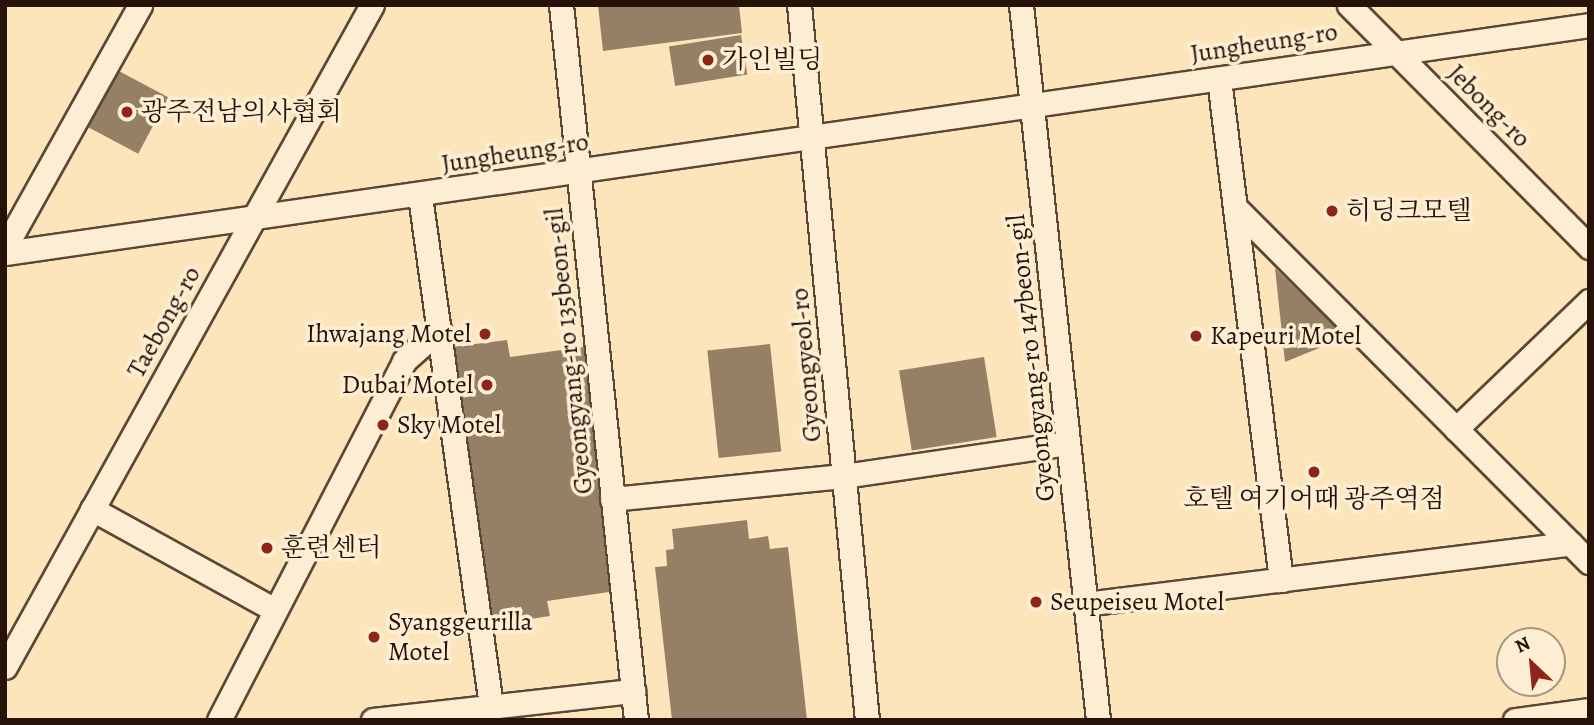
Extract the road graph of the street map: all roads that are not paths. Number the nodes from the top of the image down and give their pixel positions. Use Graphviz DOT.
graph roads {
  1 [pos="141,5"];
  2 [pos="372,5"];
  3 [pos="561,5"];
  4 [pos="799,5"];
  5 [pos="1021,5"];
  6 [pos="1349,5"];
  7 [pos="1589,25"];
  8 [pos="1394,51"];
  9 [pos="1219,79"];
  10 [pos="1032,106"];
  11 [pos="814,137"];
  12 [pos="578,171"];
  13 [pos="420,195"];
  14 [pos="1236,208"];
  15 [pos="252,220"];
  16 [pos="5,247"];
  17 [pos="1589,247"];
  18 [pos="5,253"];
  19 [pos="1589,301"];
  20 [pos="439,330"];
  21 [pos="1456,429"];
  22 [pos="1068,443"];
  23 [pos="844,476"];
  24 [pos="612,499"];
  25 [pos="92,509"];
  26 [pos="1570,544"];
  27 [pos="1589,562"];
  28 [pos="1281,580"];
  29 [pos="1085,604"];
  30 [pos="275,610"];
  31 [pos="5,667"];
  32 [pos="633,691"];
  33 [pos="491,706"];
  34 [pos="1589,710"];
  35 [pos="219,720"];
  36 [pos="373,720"];
  37 [pos="636,720"];
  38 [pos="867,720"];
  39 [pos="1098,720"];
  40 [pos="1515,720"];
  1 -- 16 [label="street"];
  2 -- 15 [label="street, Taebong-ro"];
  3 -- 12 [label="street, Gyeongyang-ro 135beon-gil"];
  4 -- 11 [label="street, Gyeongyeol-ro"];
  5 -- 10 [label="street"];
  6 -- 8 [label="street, Jebong-ro"];
  7 -- 8 [label="street, Jungheung-ro"];
  8 -- 9 [label="street, Jungheung-ro"];
  8 -- 17 [label="street, Jebong-ro"];
  9 -- 10 [label="street, Jungheung-ro"];
  9 -- 14 [label="street"];
  10 -- 11 [label="street, Jungheung-ro"];
  10 -- 22 [label="street, Gyeongyang-ro 147beon-gil"];
  11 -- 12 [label="street, Jungheung-ro"];
  11 -- 23 [label="street, Gyeongyeol-ro"];
  12 -- 13 [label="street, Jungheung-ro"];
  12 -- 24 [label="street, Gyeongyang-ro 135beon-gil"];
  13 -- 15 [label="street, Jungheung-ro"];
  13 -- 20 [label="street"];
  14 -- 21 [label="street"];
  14 -- 28 [label="street"];
  15 -- 18 [label="street, Jungheung-ro"];
  15 -- 25 [label="street, Taebong-ro"];
  19 -- 21 [label="street"];
  20 -- 30 [label="street"];
  20 -- 33 [label="street"];
  21 -- 26 [label="street"];
  22 -- 23 [label="street"];
  22 -- 29 [label="street, Gyeongyang-ro 147beon-gil"];
  23 -- 24 [label="street"];
  23 -- 38 [label="street, Gyeongyeol-ro"];
  24 -- 32 [label="street, Gyeongyang-ro 135beon-gil"];
  25 -- 30 [label="street"];
  25 -- 31 [label="street, Taebong-ro"];
  26 -- 27 [label="street"];
  26 -- 28 [label="street"];
  28 -- 29 [label="street"];
  29 -- 39 [label="street, Gyeongyang-ro 147beon-gil"];
  30 -- 35 [label="street"];
  32 -- 33 [label="street"];
  32 -- 37 [label="street, Gyeongyang-ro 135beon-gil"];
  33 -- 36 [label="street"];
  34 -- 40 [label="street"];
}
